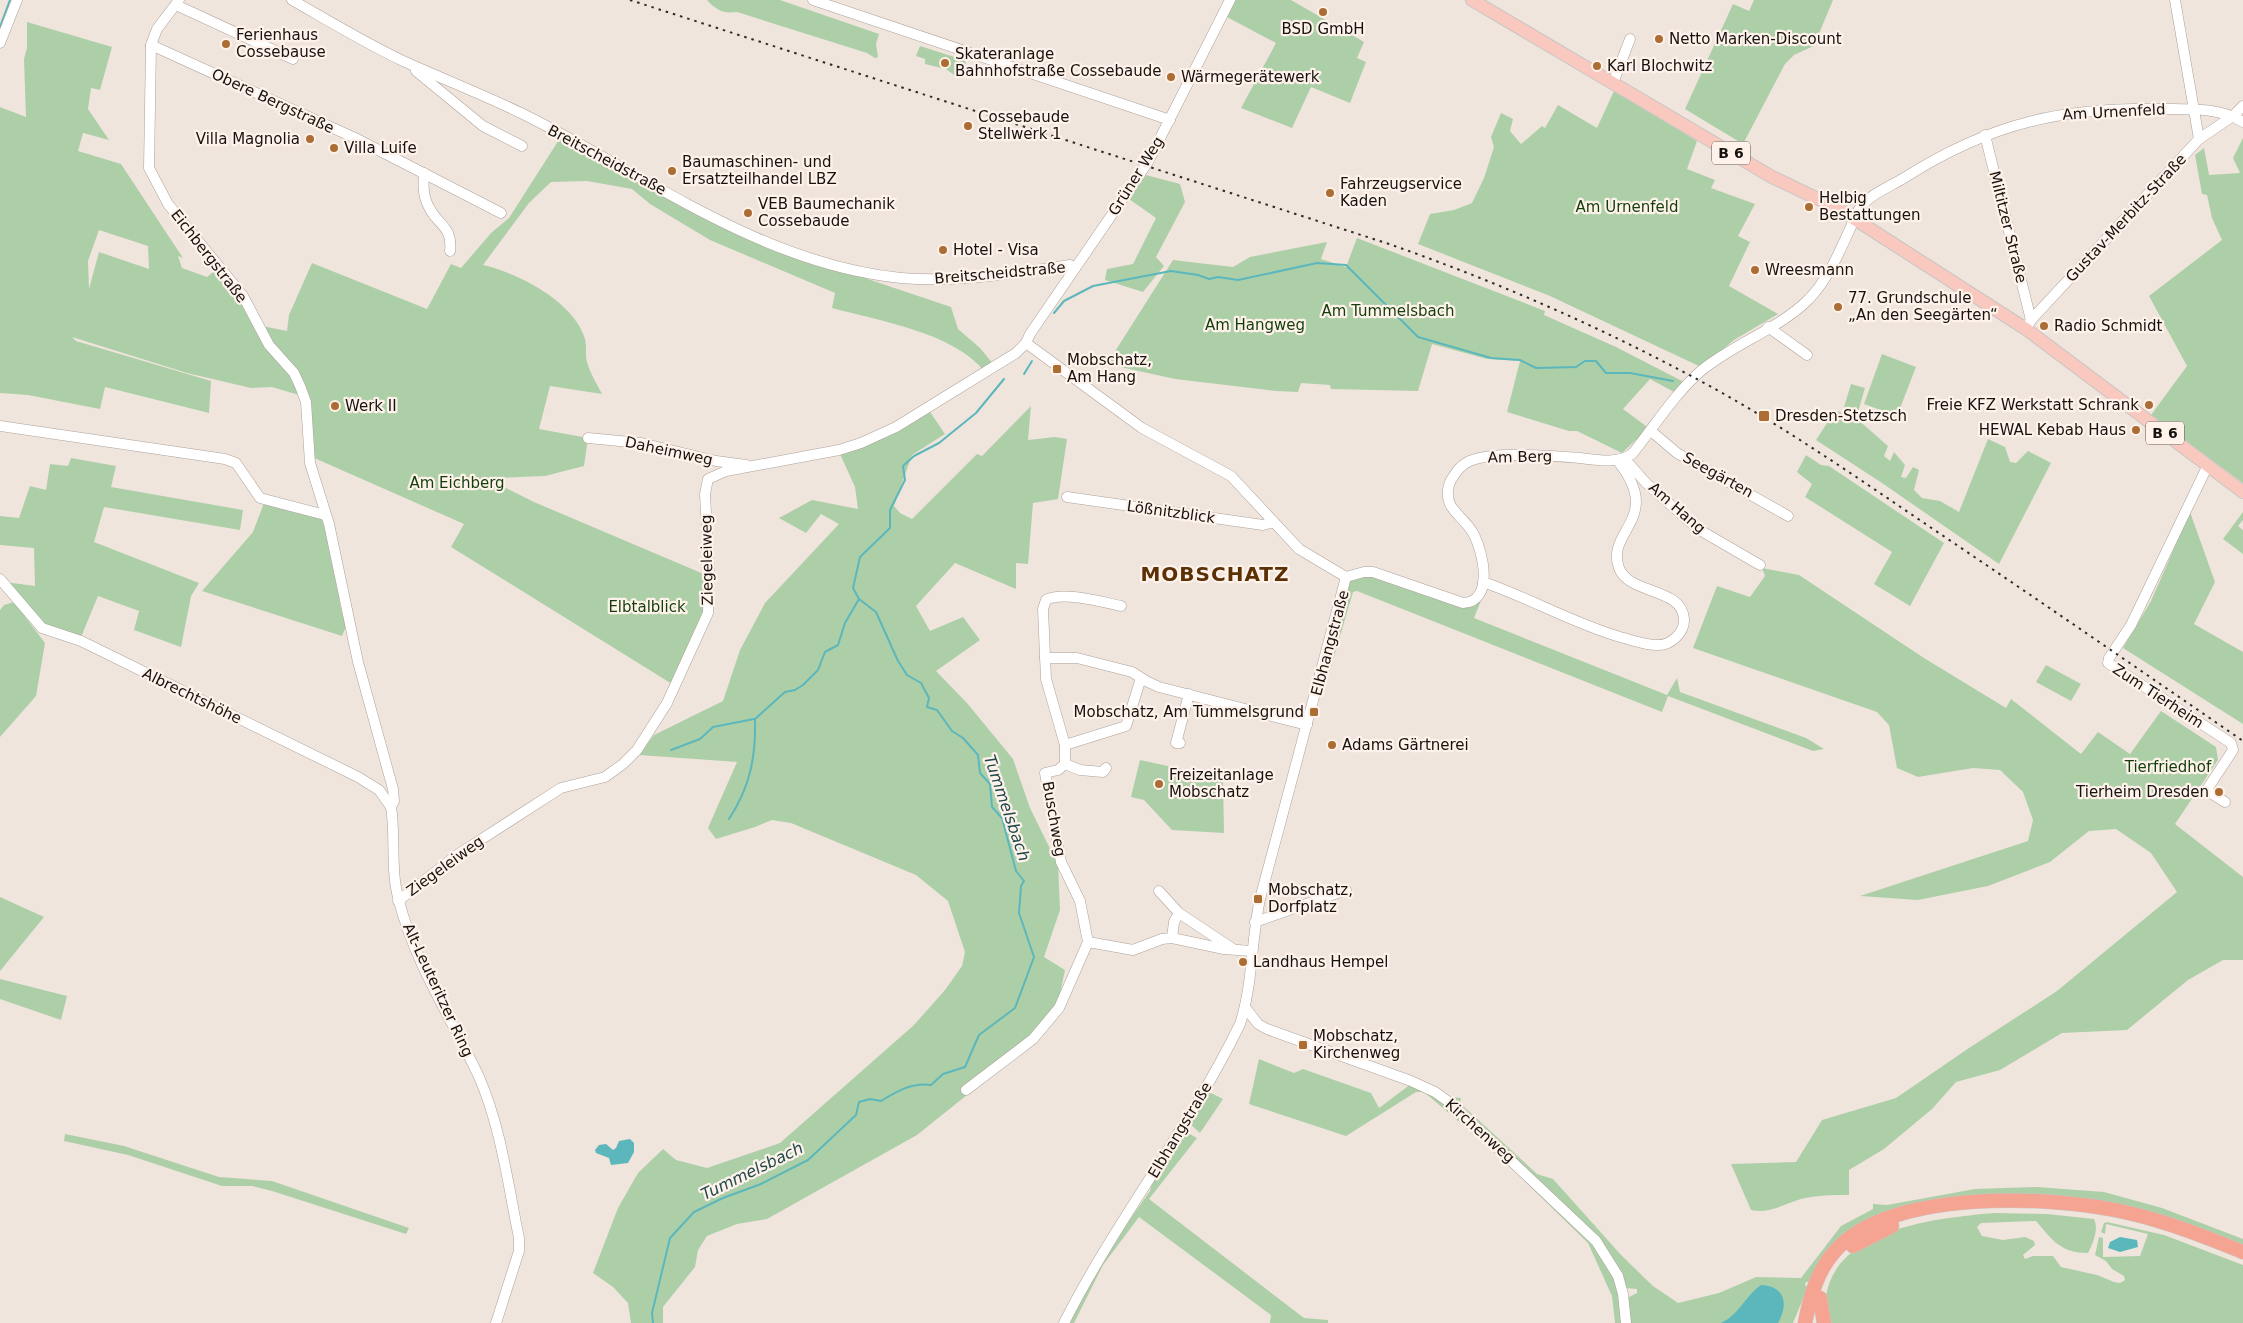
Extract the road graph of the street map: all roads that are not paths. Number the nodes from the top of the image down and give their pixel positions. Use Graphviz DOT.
graph roads {
  1 [pos="17,0"];
  2 [pos="292,0"];
  3 [pos="813,0"];
  4 [pos="1230,0"];
  5 [pos="1472,0"];
  6 [pos="2175,0"];
  7 [pos="177,3"];
  8 [pos="1630,39"];
  9 [pos="0,43"];
  10 [pos="150,45"];
  11 [pos="293,59"];
  12 [pos="404,61"];
  13 [pos="1613,83"];
  14 [pos="2243,106"];
  15 [pos="2193,109"];
  16 [pos="2233,116"];
  17 [pos="1170,120"];
  18 [pos="2243,122"];
  19 [pos="1985,135"];
  20 [pos="2199,139"];
  21 [pos="522,146"];
  22 [pos="424,173"];
  23 [pos="501,212"];
  24 [pos="1853,218"];
  25 [pos="450,251"];
  26 [pos="1075,268"];
  27 [pos="2028,325"];
  28 [pos="1768,327"];
  29 [pos="1026,343"];
  30 [pos="1807,355"];
  31 [pos="0,426"];
  32 [pos="1651,430"];
  33 [pos="588,438"];
  34 [pos="1621,459"];
  35 [pos="2208,465"];
  36 [pos="750,466"];
  37 [pos="2243,492"];
  38 [pos="1067,496"];
  39 [pos="325,515"];
  40 [pos="1788,516"];
  41 [pos="1274,522"];
  42 [pos="1760,565"];
  43 [pos="1346,577"];
  44 [pos="0,579"];
  45 [pos="1483,582"];
  46 [pos="342,595"];
  47 [pos="1121,606"];
  48 [pos="1045,658"];
  49 [pos="1141,678"];
  50 [pos="1189,694"];
  51 [pos="1307,725"];
  52 [pos="1180,744"];
  53 [pos="1065,745"];
  54 [pos="1065,764"];
  55 [pos="1106,768"];
  56 [pos="2225,802"];
  57 [pos="391,807"];
  58 [pos="1346,890"];
  59 [pos="1159,891"];
  60 [pos="398,901"];
  61 [pos="1180,913"];
  62 [pos="1255,922"];
  63 [pos="1172,938"];
  64 [pos="1088,942"];
  65 [pos="1233,949"];
  66 [pos="1252,951"];
  67 [pos="1245,1007"];
  68 [pos="1240,1024"];
  69 [pos="1258,1024"];
  70 [pos="966,1090"];
  71 [pos="2243,1252"];
  72 [pos="2243,1260"];
  73 [pos="1820,1298"];
  74 [pos="496,1323"];
  75 [pos="1064,1323"];
  76 [pos="1626,1323"];
  77 [pos="1805,1323"];
  78 [pos="1812,1323"];
  79 [pos="1824,1323"];
  1 -- 9 [label="street"];
  2 -- 12 [label="street, Breitscheidstraße"];
  3 -- 17 [label="street"];
  4 -- 17 [label="street, Grüner Weg"];
  5 -- 13 [label="main road, B 6"];
  6 -- 15 [label="street"];
  7 -- 10 [label="street, Eichbergstraße"];
  7 -- 11 [label="street"];
  8 -- 13 [label="street"];
  10 -- 22 [label="street, Obere Bergstraße"];
  10 -- 39 [label="street, Eichbergstraße"];
  12 -- 21 [label="street, Breitscheidstraße"];
  12 -- 26 [label="street, Breitscheidstraße"];
  13 -- 24 [label="main road, B 6"];
  14 -- 16 [label="street, Gustav-Merbitz-Straße"];
  15 -- 16 [label="street, Am Urnenfeld"];
  15 -- 19 [label="street, Am Urnenfeld"];
  15 -- 20 [label="street"];
  16 -- 18 [label="street"];
  16 -- 20 [label="street, Gustav-Merbitz-Straße"];
  17 -- 26 [label="street, Grüner Weg"];
  19 -- 24 [label="street, Am Urnenfeld"];
  19 -- 27 [label="street, Miltitzer Straße"];
  20 -- 27 [label="street, Gustav-Merbitz-Straße"];
  22 -- 23 [label="street, Obere Bergstraße"];
  22 -- 25 [label="street"];
  24 -- 27 [label="main road, B 6"];
  24 -- 28 [label="street, Am Urnenfeld"];
  26 -- 29 [label="street, Grüner Weg"];
  27 -- 35 [label="main road, B 6"];
  28 -- 30 [label="street"];
  28 -- 32 [label="street, Am Urnenfeld"];
  29 -- 36 [label="street, Ziegeleiweg"];
  29 -- 41 [label="street, Elbhangstraße"];
  31 -- 39 [label="street"];
  32 -- 34 [label="street, Am Urnenfeld"];
  32 -- 40 [label="street, Seegärten"];
  33 -- 36 [label="street, Daheimweg"];
  34 -- 42 [label="street, Am Hang"];
  34 -- 45 [label="street, Am Berg"];
  34 -- 45 [label="street"];
  35 -- 37 [label="main road, B 6"];
  35 -- 56 [label="street, Zum Tierheim"];
  36 -- 60 [label="street, Ziegeleiweg"];
  38 -- 41 [label="street, Lößnitzblick"];
  39 -- 46 [label="street, Eichbergstraße"];
  41 -- 43 [label="street, Elbhangstraße"];
  43 -- 45 [label="street"];
  43 -- 51 [label="street, Elbhangstraße"];
  44 -- 57 [label="street, Albrechtshöhe"];
  46 -- 57 [label="street, Alt-Leuteritzer Ring"];
  47 -- 48 [label="street"];
  48 -- 49 [label="street"];
  48 -- 53 [label="street"];
  49 -- 50 [label="street"];
  49 -- 53 [label="street"];
  50 -- 51 [label="street"];
  50 -- 52 [label="street"];
  51 -- 62 [label="street, Elbhangstraße"];
  53 -- 54 [label="street"];
  54 -- 55 [label="street"];
  54 -- 64 [label="street, Buschweg"];
  57 -- 60 [label="street, Alt-Leuteritzer Ring"];
  58 -- 62 [label="street"];
  59 -- 61 [label="street"];
  60 -- 74 [label="street, Alt-Leuteritzer Ring"];
  61 -- 63 [label="street"];
  61 -- 65 [label="street"];
  62 -- 66 [label="street, Elbhangstraße"];
  63 -- 64 [label="street"];
  63 -- 65 [label="street"];
  64 -- 70 [label="street"];
  65 -- 66 [label="street"];
  66 -- 67 [label="street, Elbhangstraße"];
  67 -- 68 [label="street, Elbhangstraße"];
  67 -- 69 [label="street"];
  68 -- 69 [label="street, Kirchenweg"];
  68 -- 75 [label="street, Elbhangstraße"];
  69 -- 76 [label="street, Kirchenweg"];
  71 -- 77 [label="highway"];
  72 -- 73 [label="highway"];
  73 -- 78 [label="highway"];
  73 -- 79 [label="highway"];
}
